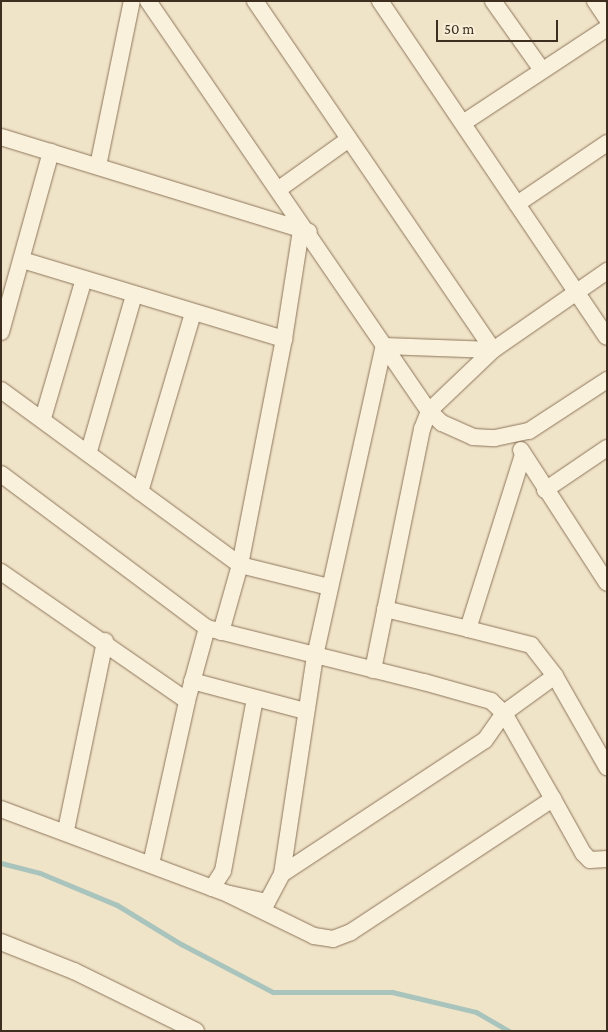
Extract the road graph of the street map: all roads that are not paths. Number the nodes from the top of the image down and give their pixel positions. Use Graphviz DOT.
graph roads {
  1 [pos="132,1"];
  2 [pos="148,1"];
  3 [pos="255,1"];
  4 [pos="380,1"];
  5 [pos="493,1"];
  6 [pos="595,1"];
  7 [pos="607,19"];
  8 [pos="607,28"];
  9 [pos="542,70"];
  10 [pos="463,123"];
  11 [pos="1,136"];
  12 [pos="349,139"];
  13 [pos="607,143"];
  14 [pos="51,152"];
  15 [pos="98,166"];
  16 [pos="279,189"];
  17 [pos="517,204"];
  18 [pos="305,232"];
  19 [pos="22,260"];
  20 [pos="607,271"];
  21 [pos="84,279"];
  22 [pos="577,292"];
  23 [pos="134,295"];
  24 [pos="193,313"];
  25 [pos="1,332"];
  26 [pos="607,337"];
  27 [pos="284,339"];
  28 [pos="384,346"];
  29 [pos="493,350"];
  30 [pos="607,380"];
  31 [pos="1,390"];
  32 [pos="429,410"];
  33 [pos="44,418"];
  34 [pos="512,436"];
  35 [pos="607,448"];
  36 [pos="89,451"];
  37 [pos="524,455"];
  38 [pos="1,474"];
  39 [pos="545,490"];
  40 [pos="140,492"];
  41 [pos="240,565"];
  42 [pos="1,572"];
  43 [pos="607,584"];
  44 [pos="329,587"];
  45 [pos="385,610"];
  46 [pos="468,629"];
  47 [pos="214,630"];
  48 [pos="105,641"];
  49 [pos="315,656"];
  50 [pos="373,670"];
  51 [pos="555,676"];
  52 [pos="192,681"];
  53 [pos="256,699"];
  54 [pos="187,701"];
  55 [pos="305,711"];
  56 [pos="504,713"];
  57 [pos="607,767"];
  58 [pos="553,799"];
  59 [pos="1,808"];
  60 [pos="66,830"];
  61 [pos="607,859"];
  62 [pos="152,864"];
  63 [pos="282,874"];
  64 [pos="212,888"];
  65 [pos="228,894"];
  66 [pos="1,942"];
  67 [pos="196,1031"];
  1 -- 15 [label="street"];
  2 -- 16 [label="street"];
  3 -- 12 [label="street"];
  4 -- 10 [label="street"];
  5 -- 9 [label="street"];
  6 -- 7 [label="street"];
  8 -- 9 [label="street"];
  9 -- 10 [label="street"];
  10 -- 17 [label="street"];
  11 -- 14 [label="street"];
  12 -- 16 [label="street"];
  12 -- 29 [label="street"];
  13 -- 17 [label="street"];
  14 -- 15 [label="street"];
  14 -- 19 [label="street"];
  15 -- 18 [label="street"];
  16 -- 18 [label="street"];
  17 -- 22 [label="street"];
  18 -- 27 [label="street"];
  18 -- 28 [label="street"];
  19 -- 21 [label="street"];
  19 -- 25 [label="street"];
  20 -- 22 [label="street"];
  21 -- 23 [label="street"];
  21 -- 33 [label="street"];
  22 -- 26 [label="street"];
  22 -- 29 [label="street"];
  23 -- 24 [label="street"];
  23 -- 36 [label="street"];
  24 -- 27 [label="street"];
  24 -- 40 [label="street"];
  27 -- 41 [label="street"];
  28 -- 29 [label="street"];
  28 -- 32 [label="street"];
  28 -- 44 [label="street"];
  29 -- 32 [label="street"];
  30 -- 34 [label="street"];
  31 -- 33 [label="street"];
  32 -- 34 [label="street"];
  32 -- 45 [label="street"];
  33 -- 36 [label="street"];
  34 -- 37 [label="street"];
  35 -- 39 [label="street"];
  36 -- 40 [label="street"];
  37 -- 39 [label="street"];
  37 -- 46 [label="street"];
  38 -- 47 [label="street"];
  39 -- 43 [label="street"];
  40 -- 41 [label="street"];
  41 -- 44 [label="street"];
  41 -- 47 [label="street"];
  42 -- 48 [label="street"];
  44 -- 49 [label="street"];
  45 -- 46 [label="street"];
  45 -- 50 [label="street"];
  46 -- 51 [label="street"];
  47 -- 49 [label="street"];
  47 -- 52 [label="street"];
  48 -- 54 [label="street"];
  48 -- 60 [label="street"];
  49 -- 50 [label="street"];
  49 -- 55 [label="street"];
  50 -- 56 [label="street"];
  51 -- 56 [label="street"];
  51 -- 57 [label="street"];
  52 -- 53 [label="street"];
  52 -- 54 [label="street"];
  53 -- 55 [label="street"];
  53 -- 64 [label="street"];
  54 -- 62 [label="street"];
  55 -- 63 [label="street"];
  56 -- 58 [label="street"];
  56 -- 63 [label="street"];
  58 -- 61 [label="street"];
  58 -- 65 [label="street"];
  59 -- 60 [label="street"];
  60 -- 62 [label="street"];
  62 -- 64 [label="street"];
  63 -- 65 [label="street"];
  64 -- 65 [label="street"];
  66 -- 67 [label="street"];
}
